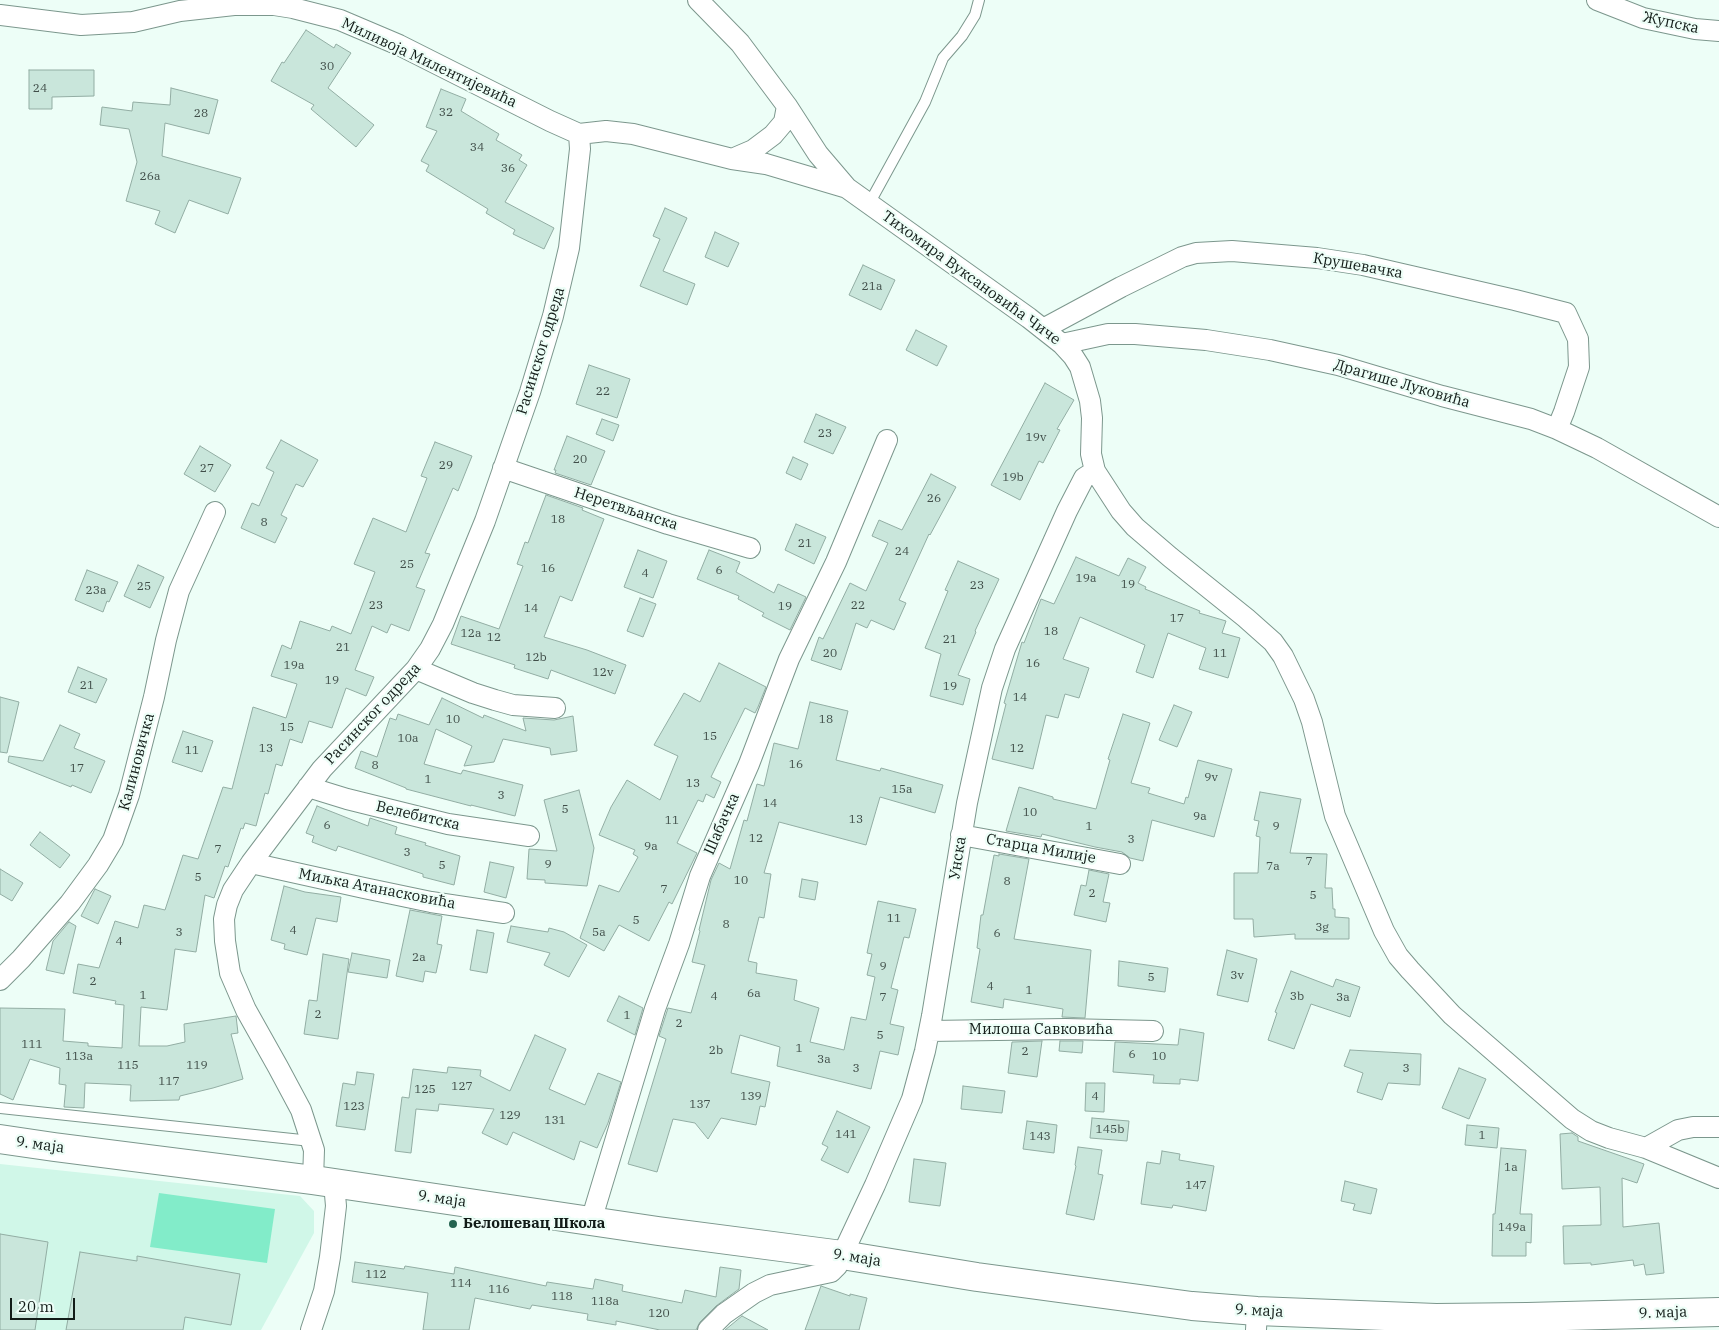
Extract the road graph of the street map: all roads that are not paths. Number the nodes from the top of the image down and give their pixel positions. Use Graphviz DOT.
graph roads {
  1 [pos="698,0"];
  2 [pos="979,0"];
  3 [pos="1597,0"];
  4 [pos="0,15"];
  5 [pos="1719,31"];
  6 [pos="787,106"];
  7 [pos="579,134"];
  8 [pos="732,159"];
  9 [pos="847,188"];
  10 [pos="869,204"];
  11 [pos="1043,329"];
  12 [pos="1062,344"];
  13 [pos="1556,429"];
  14 [pos="888,440"];
  15 [pos="503,468"];
  16 [pos="1095,471"];
  17 [pos="215,512"];
  18 [pos="1719,517"];
  19 [pos="750,548"];
  20 [pos="416,670"];
  21 [pos="555,708"];
  22 [pos="308,787"];
  23 [pos="961,835"];
  24 [pos="529,836"];
  25 [pos="251,863"];
  26 [pos="1120,864"];
  27 [pos="504,913"];
  28 [pos="0,980"];
  29 [pos="929,1030"];
  30 [pos="1153,1031"];
  31 [pos="0,1108"];
  32 [pos="1719,1128"];
  33 [pos="0,1139"];
  34 [pos="312,1141"];
  35 [pos="1646,1148"];
  36 [pos="1719,1178"];
  37 [pos="324,1181"];
  38 [pos="591,1221"];
  39 [pos="842,1255"];
  40 [pos="1719,1312"];
  41 [pos="1256,1321"];
  42 [pos="1435,1324"];
  43 [pos="1528,1324"];
  44 [pos="311,1330"];
  45 [pos="708,1330"];
  1 -- 6 [label="street, Тихомира Вуксановића Чиче"];
  2 -- 10 [label="lane"];
  3 -- 5 [label="street, Жупска"];
  4 -- 7 [label="street, Миливоја Милентијевића"];
  6 -- 8 [label="street"];
  6 -- 9 [label="street, Тихомира Вуксановића Чиче"];
  7 -- 8 [label="street"];
  7 -- 15 [label="street, Расинског одреда"];
  8 -- 9 [label="street"];
  9 -- 10 [label="street, Тихомира Вуксановића Чиче"];
  10 -- 11 [label="street, Тихомира Вуксановића Чиче"];
  11 -- 12 [label="street, Тихомира Вуксановића Чиче"];
  11 -- 13 [label="street, Крушевачка"];
  12 -- 13 [label="street, Драгише Луковића"];
  12 -- 16 [label="street, Тихомира Вуксановића Чиче"];
  13 -- 18 [label="street, Драгише Луковића"];
  14 -- 38 [label="street, Шабачка"];
  15 -- 19 [label="street, Неретвљанска"];
  15 -- 20 [label="street, Расинског одреда"];
  16 -- 23 [label="street, Унска"];
  16 -- 35 [label="street, Тихомира Вуксановића Чиче"];
  17 -- 28 [label="street, Калиновичка"];
  20 -- 21 [label="street"];
  20 -- 22 [label="street, Расинског одреда"];
  22 -- 24 [label="street, Велебитска"];
  22 -- 25 [label="street, Расинског одреда"];
  23 -- 26 [label="street, Старца Милије"];
  23 -- 29 [label="street, Унска"];
  25 -- 27 [label="street, Миљка Атанасковића"];
  25 -- 34 [label="street, Расинског одреда"];
  29 -- 30 [label="street, Милоша Савковића"];
  29 -- 39 [label="street, Унска"];
  31 -- 34 [label="lane"];
  32 -- 35 [label="street"];
  33 -- 37 [label="main road, 9. маја"];
  34 -- 37 [label="street, Расинског одреда"];
  35 -- 36 [label="street, Тихомира Вуксановића Чиче"];
  37 -- 38 [label="main road, 9. маја"];
  37 -- 44 [label="street, Расинског одреда"];
  38 -- 39 [label="main road, 9. маја"];
  39 -- 41 [label="main road, 9. маја"];
  39 -- 45 [label="street, Унска"];
  40 -- 43 [label="main road, 9. маја"];
  41 -- 42 [label="main road, 9. маја"];
  42 -- 43 [label="main road, 9. маја"];
}
